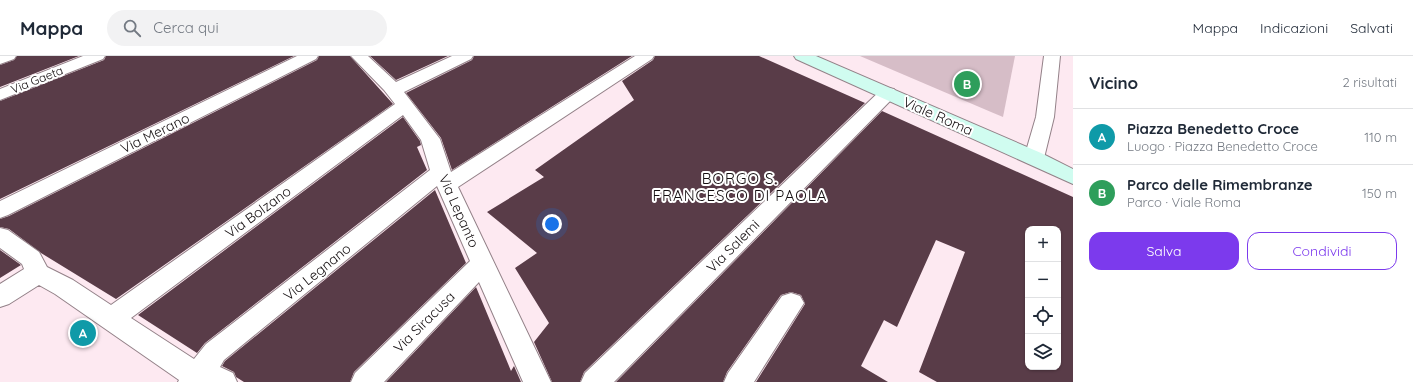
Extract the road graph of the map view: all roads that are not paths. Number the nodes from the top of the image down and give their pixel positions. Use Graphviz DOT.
graph roads {
  1 [pos="8,56"];
  2 [pos="97,56"];
  3 [pos="310,56"];
  4 [pos="359,56"];
  5 [pos="466,56"];
  6 [pos="646,56"];
  7 [pos="802,56"];
  8 [pos="1052,56"];
  9 [pos="0,59"];
  10 [pos="888,93"];
  11 [pos="0,95"];
  12 [pos="399,97"];
  13 [pos="1034,158"];
  14 [pos="444,178"];
  15 [pos="1073,178"];
  16 [pos="0,210"];
  17 [pos="0,236"];
  18 [pos="483,263"];
  19 [pos="38,273"];
  20 [pos="0,297"];
  21 [pos="791,303"];
  22 [pos="111,319"];
  23 [pos="204,380"];
  24 [pos="366,382"];
  25 [pos="537,382"];
  26 [pos="595,382"];
  27 [pos="738,382"];
  1 -- 9 [label="street"];
  2 -- 11 [label="street, Via Gaeta"];
  3 -- 16 [label="street, Via Merano"];
  4 -- 12 [label="street, Via Lepanto"];
  5 -- 12 [label="street, Via Bolzano"];
  6 -- 14 [label="street, Via Legnano"];
  7 -- 10 [label="main road, Viale Roma"];
  8 -- 13 [label="street"];
  10 -- 13 [label="main road, Viale Roma"];
  10 -- 26 [label="street, Via Salemi"];
  12 -- 14 [label="street, Via Lepanto"];
  12 -- 22 [label="street, Via Bolzano"];
  13 -- 15 [label="main road, Viale Roma"];
  14 -- 18 [label="street, Via Lepanto"];
  14 -- 23 [label="street, Via Legnano"];
  17 -- 19 [label="street"];
  18 -- 24 [label="street, Via Siracusa"];
  18 -- 25 [label="street, Via Lepanto"];
  19 -- 20 [label="street"];
  19 -- 22 [label="street"];
  21 -- 27 [label="street"];
  22 -- 23 [label="street"];
}
